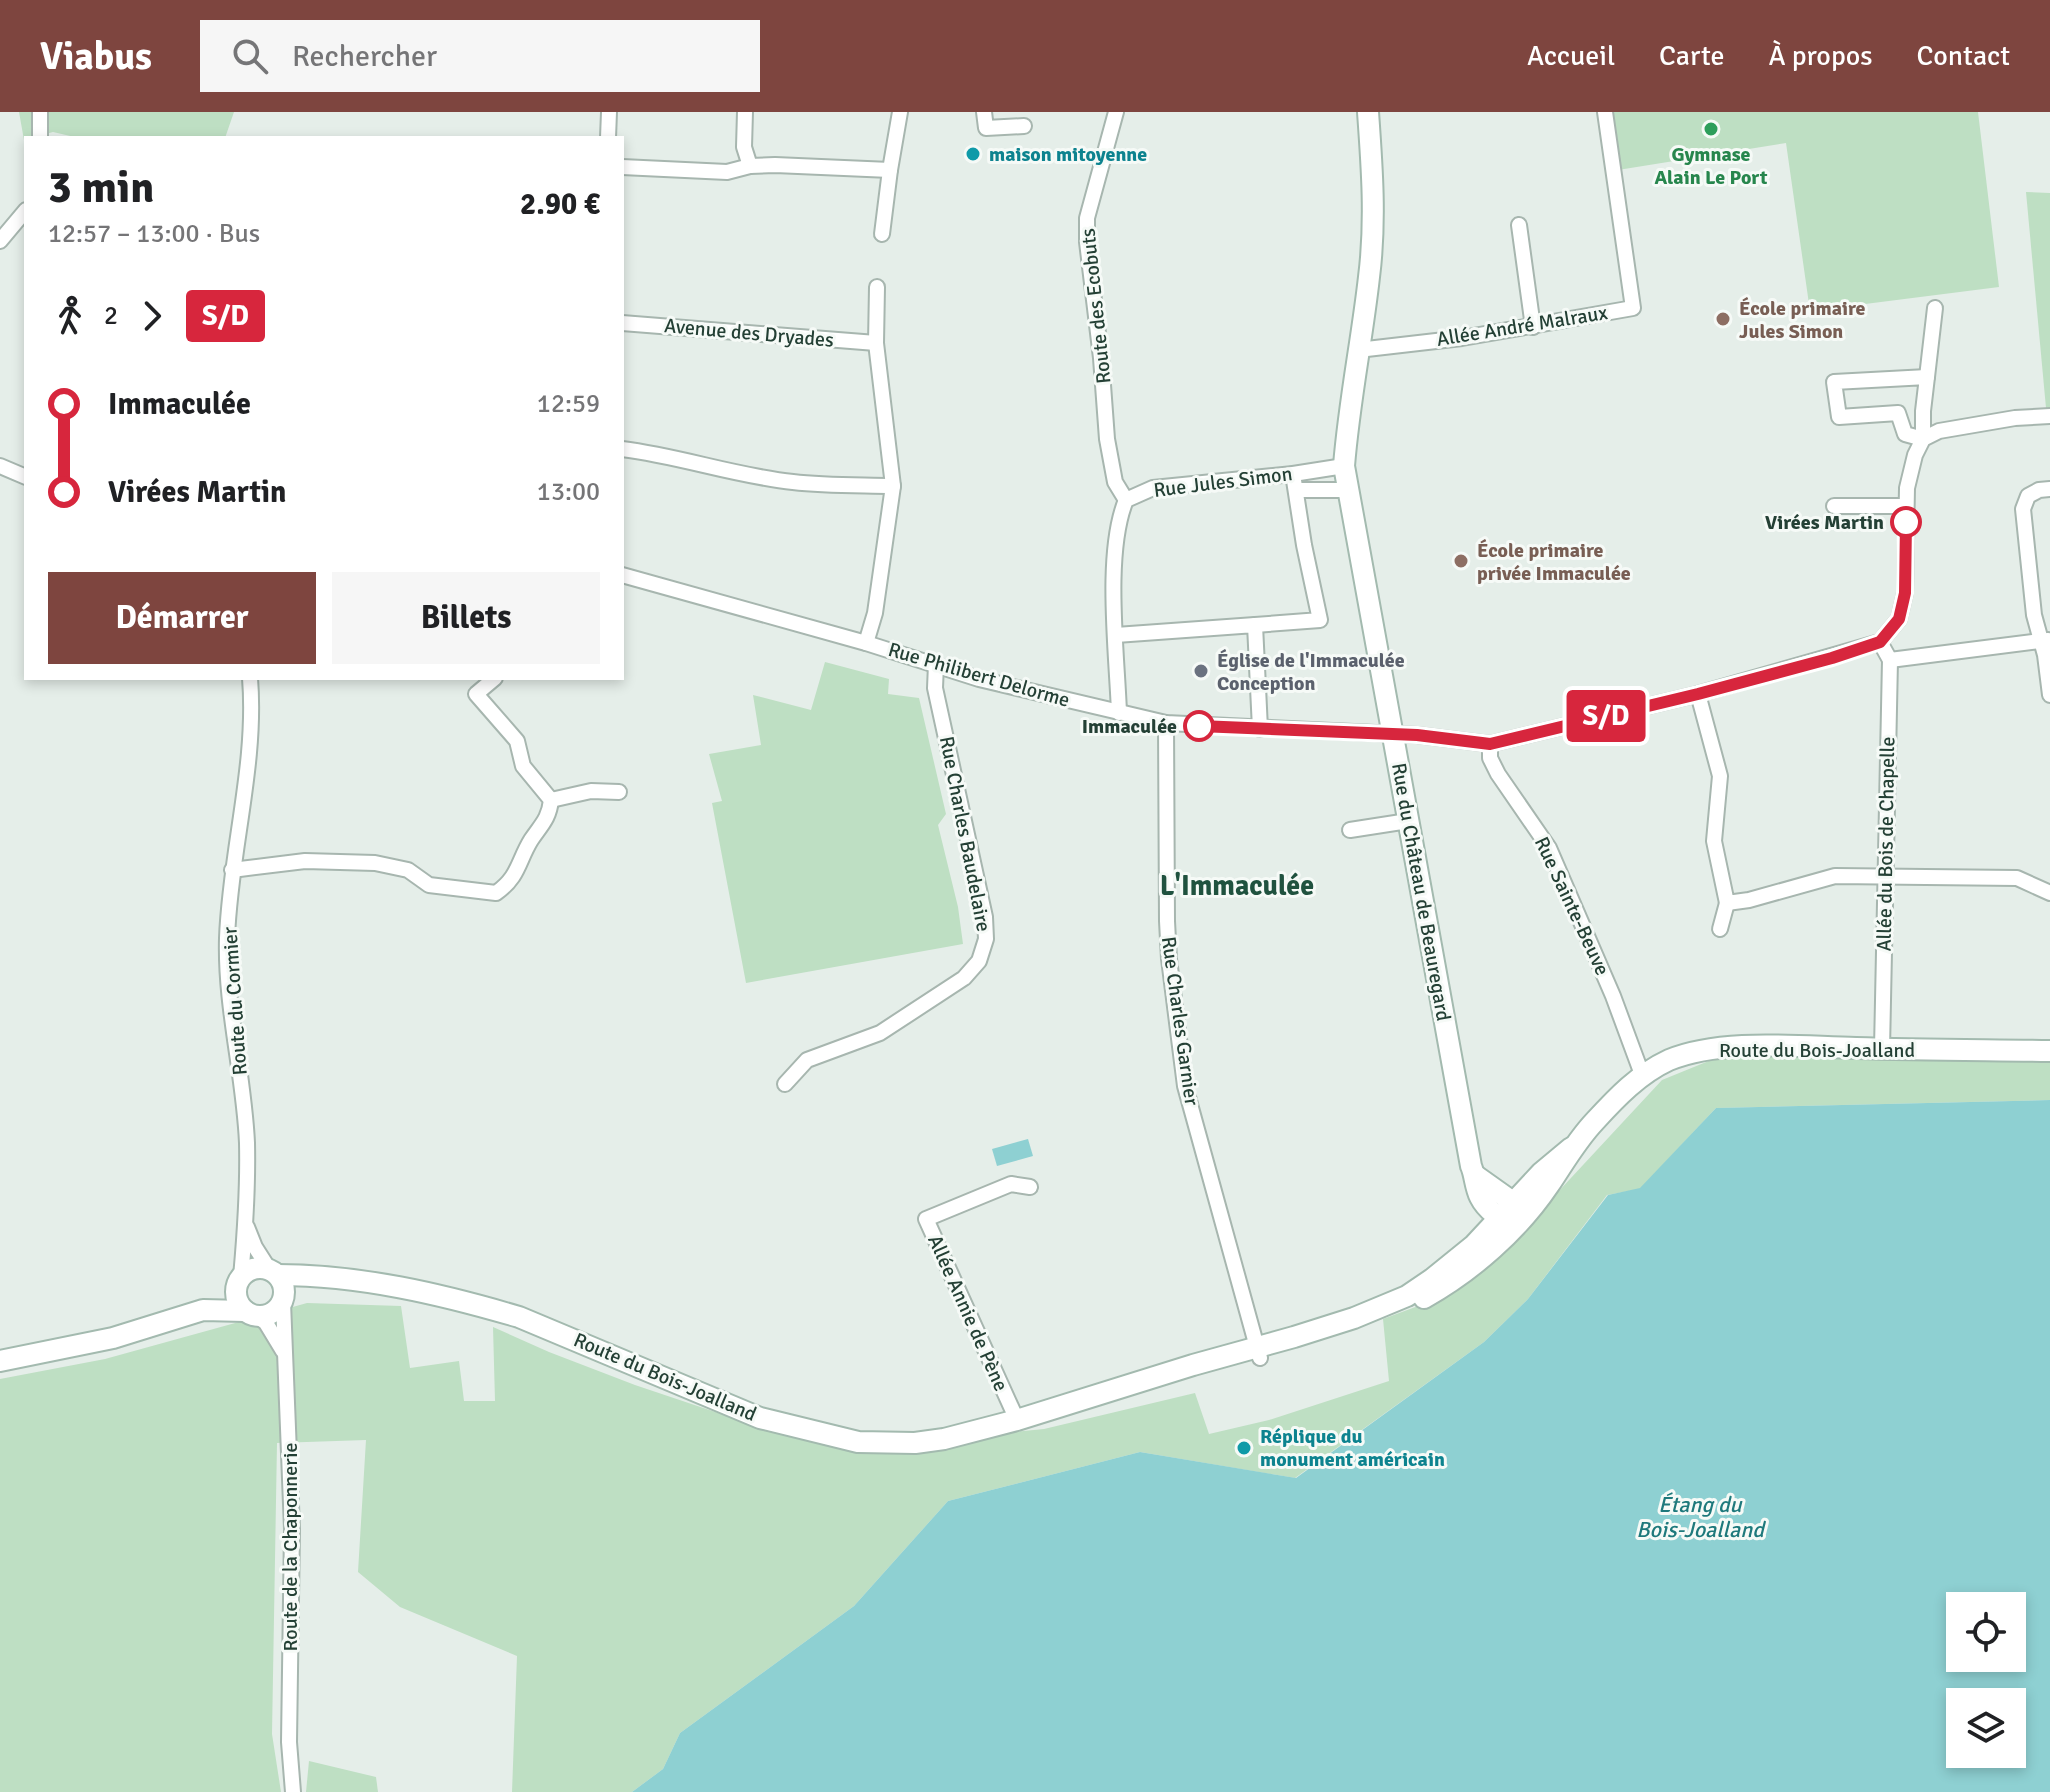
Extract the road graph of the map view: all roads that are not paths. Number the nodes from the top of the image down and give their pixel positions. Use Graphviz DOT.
graph roads {
  1 [pos="40,112"];
  2 [pos="609,112"];
  3 [pos="745,112"];
  4 [pos="900,112"];
  5 [pos="984,112"];
  6 [pos="1116,112"];
  7 [pos="1368,112"];
  8 [pos="1605,112"];
  9 [pos="1024,126"];
  10 [pos="40,136"];
  11 [pos="608,136"];
  12 [pos="750,166"];
  13 [pos="624,167"];
  14 [pos="890,170"];
  15 [pos="24,212"];
  16 [pos="1519,225"];
  17 [pos="882,234"];
  18 [pos="0,241"];
  19 [pos="877,287"];
  20 [pos="1935,308"];
  21 [pos="624,323"];
  22 [pos="1533,327"];
  23 [pos="876,343"];
  24 [pos="1358,350"];
  25 [pos="1927,377"];
  26 [pos="1923,411"];
  27 [pos="1898,413"];
  28 [pos="2050,416"];
  29 [pos="1923,439"];
  30 [pos="624,449"];
  31 [pos="0,466"];
  32 [pos="1344,466"];
  33 [pos="1293,474"];
  34 [pos="24,476"];
  35 [pos="893,486"];
  36 [pos="2050,489"];
  37 [pos="1296,490"];
  38 [pos="1348,490"];
  39 [pos="1126,500"];
  40 [pos="1834,506"];
  41 [pos="1906,506"];
  42 [pos="624,576"];
  43 [pos="1255,625"];
  44 [pos="1116,635"];
  45 [pos="2045,641"];
  46 [pos="1880,642"];
  47 [pos="866,643"];
  48 [pos="1890,660"];
  49 [pos="936,664"];
  50 [pos="250,680"];
  51 [pos="493,680"];
  52 [pos="1698,694"];
  53 [pos="2050,695"];
  54 [pos="1119,713"];
  55 [pos="1166,723"];
  56 [pos="1260,729"];
  57 [pos="1391,734"];
  58 [pos="1490,744"];
  59 [pos="619,792"];
  60 [pos="551,800"];
  61 [pos="1408,821"];
  62 [pos="1350,830"];
  63 [pos="232,870"];
  64 [pos="1885,875"];
  65 [pos="2050,893"];
  66 [pos="1727,903"];
  67 [pos="1720,929"];
  68 [pos="1882,1049"];
  69 [pos="2050,1051"];
  70 [pos="1646,1073"];
  71 [pos="785,1084"];
  72 [pos="1477,1186"];
  73 [pos="1030,1187"];
  74 [pos="1508,1218"];
  75 [pos="245,1222"];
  76 [pos="1477,1252"];
  77 [pos="273,1272"];
  78 [pos="340,1279"];
  79 [pos="239,1281"];
  80 [pos="284,1299"];
  81 [pos="203,1310"];
  82 [pos="251,1314"];
  83 [pos="1258,1353"];
  84 [pos="287,1358"];
  85 [pos="0,1361"];
  86 [pos="1084,1399"];
  87 [pos="1017,1420"];
  88 [pos="293,1792"];
  1 -- 10 [label="street"];
  2 -- 11 [label="street"];
  3 -- 12 [label="street"];
  4 -- 14 [label="street"];
  5 -- 9 [label="street"];
  6 -- 39 [label="street, Route des Ecobuts"];
  7 -- 24 [label="street, Rue du Château de Beauregard"];
  8 -- 22 [label="street, Allée André Malraux"];
  12 -- 13 [label="street"];
  12 -- 14 [label="street"];
  14 -- 17 [label="street"];
  15 -- 18 [label="street"];
  16 -- 22 [label="street"];
  19 -- 23 [label="street"];
  20 -- 25 [label="street"];
  21 -- 23 [label="street, Avenue des Dryades"];
  22 -- 24 [label="street, Allée André Malraux"];
  23 -- 35 [label="street"];
  24 -- 32 [label="street, Rue du Château de Beauregard"];
  25 -- 26 [label="street"];
  25 -- 27 [label="street"];
  26 -- 27 [label="street"];
  26 -- 29 [label="street"];
  27 -- 29 [label="street"];
  28 -- 29 [label="street"];
  29 -- 41 [label="street"];
  30 -- 35 [label="street"];
  31 -- 34 [label="street"];
  32 -- 33 [label="street, Rue Jules Simon"];
  32 -- 38 [label="street, Rue du Château de Beauregard"];
  33 -- 37 [label="street"];
  33 -- 39 [label="street, Rue Jules Simon"];
  35 -- 47 [label="street"];
  36 -- 45 [label="street"];
  37 -- 38 [label="street"];
  37 -- 43 [label="street"];
  38 -- 57 [label="street, Rue du Château de Beauregard"];
  39 -- 44 [label="street, Rue Jules Simon"];
  40 -- 41 [label="street"];
  41 -- 46 [label="street"];
  42 -- 47 [label="street, Rue Philibert Delorme"];
  43 -- 44 [label="street"];
  43 -- 56 [label="street"];
  44 -- 54 [label="street, Rue Jules Simon"];
  45 -- 48 [label="street"];
  45 -- 53 [label="street"];
  46 -- 48 [label="street"];
  46 -- 52 [label="street, Rue Philibert Delorme"];
  47 -- 49 [label="street, Rue Philibert Delorme"];
  48 -- 64 [label="street, Allée du Bois de Chapelle"];
  49 -- 54 [label="street, Rue Philibert Delorme"];
  49 -- 71 [label="street, Rue Charles Baudelaire"];
  50 -- 63 [label="street, Route du Cormier"];
  51 -- 60 [label="street"];
  52 -- 58 [label="street, Rue Philibert Delorme"];
  52 -- 66 [label="street"];
  54 -- 55 [label="street, Rue Philibert Delorme"];
  55 -- 56 [label="street, Rue Philibert Delorme"];
  55 -- 83 [label="street, Rue Charles Garnier"];
  56 -- 57 [label="street, Rue Philibert Delorme"];
  57 -- 58 [label="street, Rue Philibert Delorme"];
  57 -- 61 [label="street, Rue du Château de Beauregard"];
  58 -- 70 [label="street, Rue Sainte-Beuve"];
  59 -- 60 [label="street"];
  60 -- 63 [label="street"];
  61 -- 62 [label="street"];
  61 -- 72 [label="street, Rue du Château de Beauregard"];
  63 -- 75 [label="street, Route du Cormier"];
  64 -- 65 [label="street"];
  64 -- 66 [label="street"];
  64 -- 68 [label="street, Allée du Bois de Chapelle"];
  66 -- 67 [label="street"];
  68 -- 69 [label="street, Route du Bois-Joalland"];
  68 -- 70 [label="street, Route du Bois-Joalland"];
  70 -- 74 [label="street, Route du Bois-Joalland"];
  72 -- 74 [label="street"];
  72 -- 76 [label="street"];
  73 -- 87 [label="street, Allée Annie de Pène"];
  74 -- 76 [label="street, Route du Bois-Joalland"];
  75 -- 77 [label="street"];
  75 -- 79 [label="street, Route du Cormier"];
  76 -- 83 [label="street, Route du Bois-Joalland"];
  77 -- 78 [label="street, Route du Bois-Joalland"];
  77 -- 79 [label="street"];
  77 -- 80 [label="street"];
  78 -- 80 [label="street, Route du Bois-Joalland"];
  78 -- 87 [label="street, Route du Bois-Joalland"];
  79 -- 81 [label="street"];
  79 -- 82 [label="street"];
  80 -- 82 [label="street"];
  80 -- 84 [label="street, Route de la Chaponnerie"];
  81 -- 82 [label="street"];
  81 -- 85 [label="street"];
  82 -- 84 [label="street"];
  83 -- 86 [label="street, Route du Bois-Joalland"];
  83 -- 86 [label="street, Route du Bois-Joalland"];
  84 -- 88 [label="street, Route de la Chaponnerie"];
  86 -- 87 [label="street, Route du Bois-Joalland"];
}
